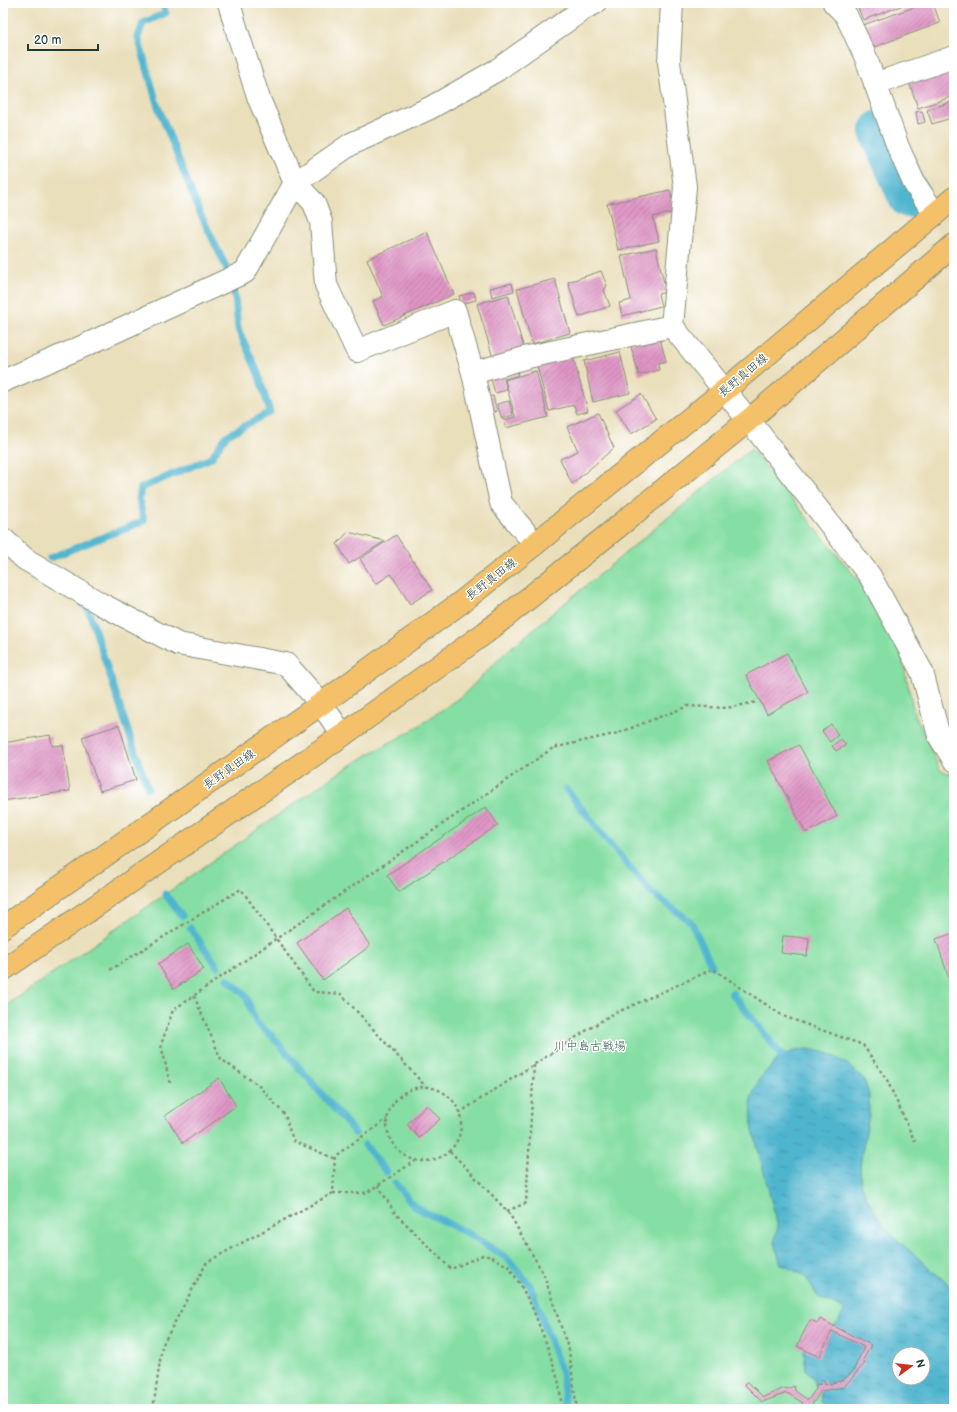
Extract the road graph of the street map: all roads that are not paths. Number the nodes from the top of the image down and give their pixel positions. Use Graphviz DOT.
graph roads {
  1 [pos="230,3"];
  2 [pos="596,3"];
  3 [pos="672,3"];
  4 [pos="834,3"];
  5 [pos="954,57"];
  6 [pos="876,84"];
  7 [pos="295,183"];
  8 [pos="954,198"];
  9 [pos="935,214"];
  10 [pos="954,245"];
  11 [pos="672,326"];
  12 [pos="473,373"];
  13 [pos="3,381"];
  14 [pos="725,390"];
  15 [pos="749,420"];
  16 [pos="3,539"];
  17 [pos="535,544"];
  18 [pos="321,704"];
  19 [pos="343,736"];
  20 [pos="954,760"];
  21 [pos="3,927"];
  22 [pos="3,970"];
  1 -- 7 [label="street"];
  2 -- 7 [label="street"];
  3 -- 11 [label="street"];
  4 -- 6 [label="street"];
  5 -- 6 [label="street"];
  6 -- 9 [label="street"];
  7 -- 12 [label="street"];
  7 -- 13 [label="street"];
  8 -- 9 [label="main road, 長野真田線"];
  9 -- 14 [label="main road, 長野真田線"];
  10 -- 15 [label="main road"];
  11 -- 12 [label="street"];
  11 -- 14 [label="street"];
  12 -- 17 [label="street"];
  14 -- 15 [label="street"];
  14 -- 17 [label="main road, 長野真田線"];
  15 -- 19 [label="main road"];
  15 -- 20 [label="street"];
  16 -- 18 [label="street"];
  17 -- 18 [label="main road, 長野真田線"];
  18 -- 19 [label="street"];
  18 -- 21 [label="main road, 長野真田線"];
  19 -- 22 [label="main road"];
}
